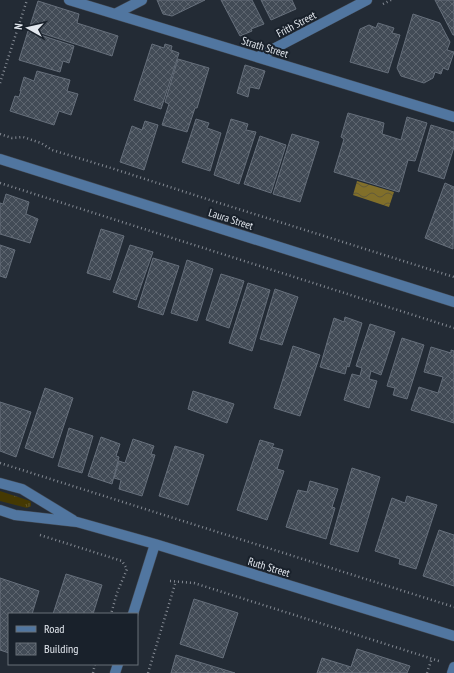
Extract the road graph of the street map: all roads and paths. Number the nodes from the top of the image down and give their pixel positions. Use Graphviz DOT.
graph roads {
  1 [pos="27,0"];
  2 [pos="70,0"];
  3 [pos="142,0"];
  4 [pos="367,0"];
  5 [pos="391,0"];
  6 [pos="378,6"];
  7 [pos="115,14"];
  8 [pos="258,57"];
  9 [pos="0,83"];
  10 [pos="454,117"];
  11 [pos="0,134"];
  12 [pos="0,159"];
  13 [pos="0,183"];
  14 [pos="454,277"];
  15 [pos="454,302"];
  16 [pos="454,328"];
  17 [pos="0,463"];
  18 [pos="0,483"];
  19 [pos="0,510"];
  20 [pos="77,522"];
  21 [pos="35,534"];
  22 [pos="155,544"];
  23 [pos="170,581"];
  24 [pos="176,581"];
  25 [pos="454,607"];
  26 [pos="111,613"];
  27 [pos="133,613"];
  28 [pos="454,636"];
  29 [pos="432,658"];
  30 [pos="440,661"];
  31 [pos="454,667"];
  32 [pos="148,673"];
  33 [pos="427,673"];
  34 [pos="452,673"];
  1 -- 9 [label="path"];
  2 -- 7 [label="street, Strath Street"];
  3 -- 7 [label="street"];
  4 -- 8 [label="street, Frith Street"];
  5 -- 6 [label="path"];
  7 -- 8 [label="street, Strath Street"];
  8 -- 10 [label="street, Strath Street"];
  11 -- 14 [label="path"];
  12 -- 15 [label="street, Laura Street"];
  13 -- 16 [label="path"];
  17 -- 25 [label="path"];
  18 -- 20 [label="street, Ruth Street"];
  19 -- 20 [label="street, Ruth Street"];
  20 -- 22 [label="street, Ruth Street"];
  21 -- 26 [label="path"];
  22 -- 27 [label="street"];
  22 -- 28 [label="street, Ruth Street"];
  23 -- 24 [label="path"];
  24 -- 29 [label="path"];
  24 -- 32 [label="path"];
  29 -- 30 [label="path"];
  29 -- 33 [label="path"];
  31 -- 34 [label="street"];
}
